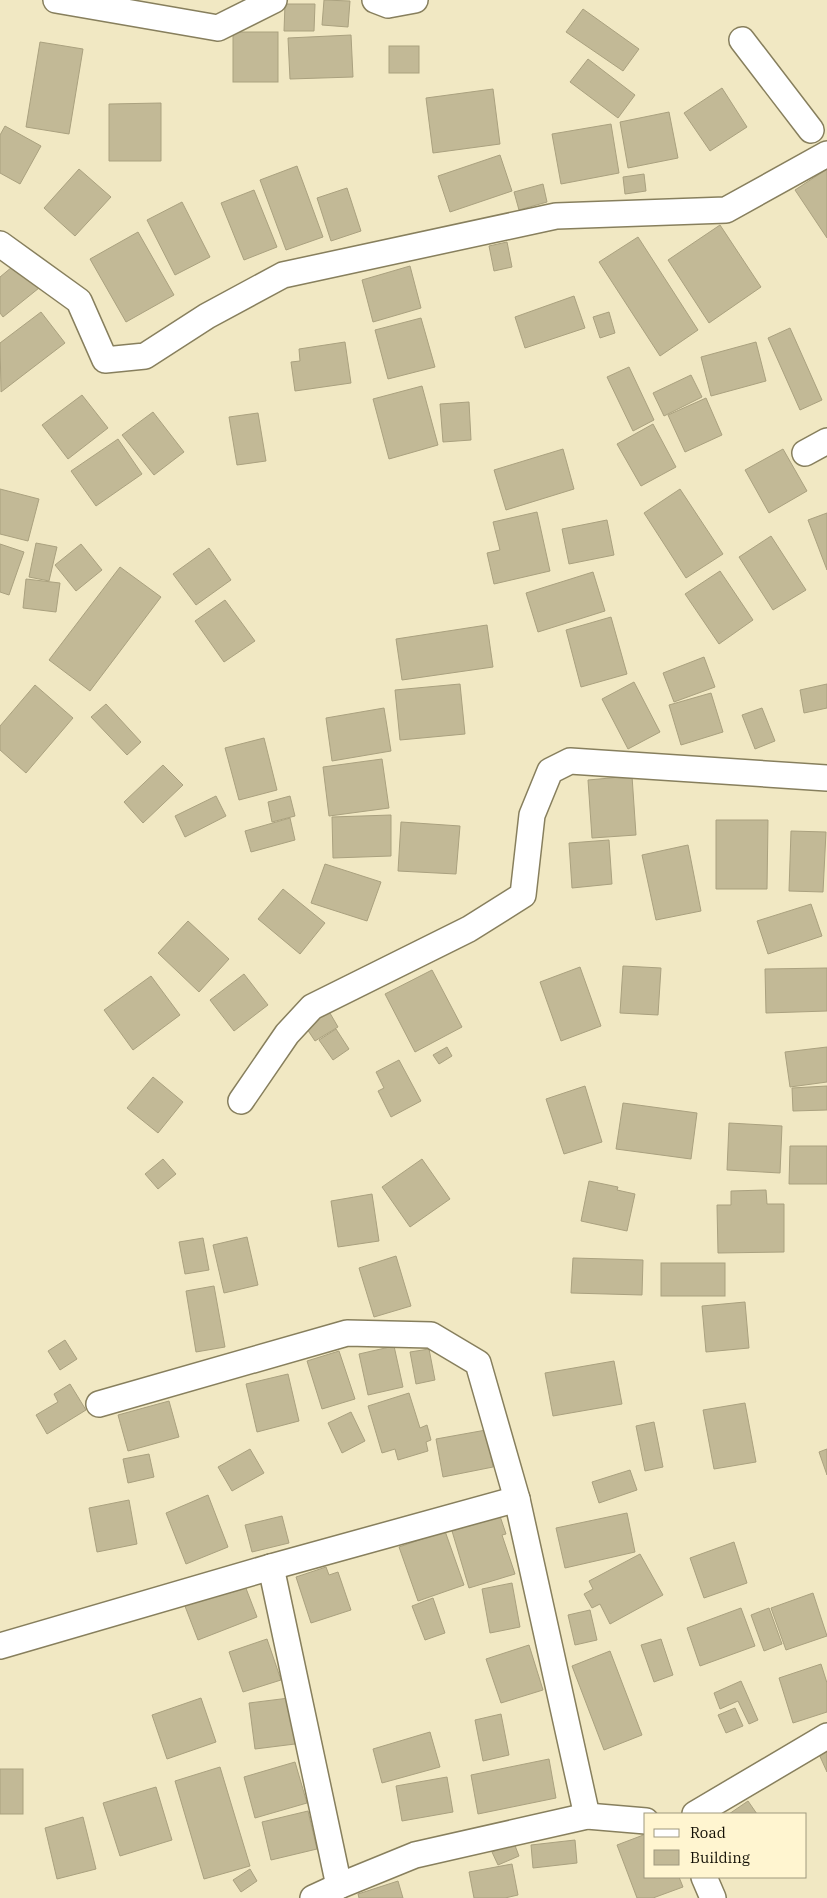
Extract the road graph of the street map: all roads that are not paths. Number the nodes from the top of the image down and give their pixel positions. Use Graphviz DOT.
graph roads {
  1 [pos="56,0"];
  2 [pos="274,0"];
  3 [pos="375,0"];
  4 [pos="415,0"];
  5 [pos="742,40"];
  6 [pos="822,130"];
  7 [pos="827,154"];
  8 [pos="0,244"];
  9 [pos="827,441"];
  10 [pos="804,454"];
  11 [pos="827,778"];
  12 [pos="240,1101"];
  13 [pos="99,1404"];
  14 [pos="516,1499"];
  15 [pos="271,1566"];
  16 [pos="0,1646"];
  17 [pos="827,1736"];
  18 [pos="697,1813"];
  19 [pos="587,1816"];
  20 [pos="644,1820"];
  21 [pos="704,1878"];
  22 [pos="338,1886"];
  23 [pos="313,1898"];
  24 [pos="713,1898"];
  1 -- 2 [label="street"];
  3 -- 4 [label="street"];
  5 -- 6 [label="street"];
  7 -- 8 [label="street"];
  9 -- 10 [label="street"];
  11 -- 12 [label="street"];
  13 -- 14 [label="street"];
  14 -- 15 [label="street"];
  14 -- 19 [label="street"];
  15 -- 16 [label="street"];
  15 -- 22 [label="street"];
  17 -- 18 [label="street"];
  19 -- 20 [label="street"];
  19 -- 22 [label="street"];
  21 -- 24 [label="street"];
  22 -- 23 [label="street"];
}
